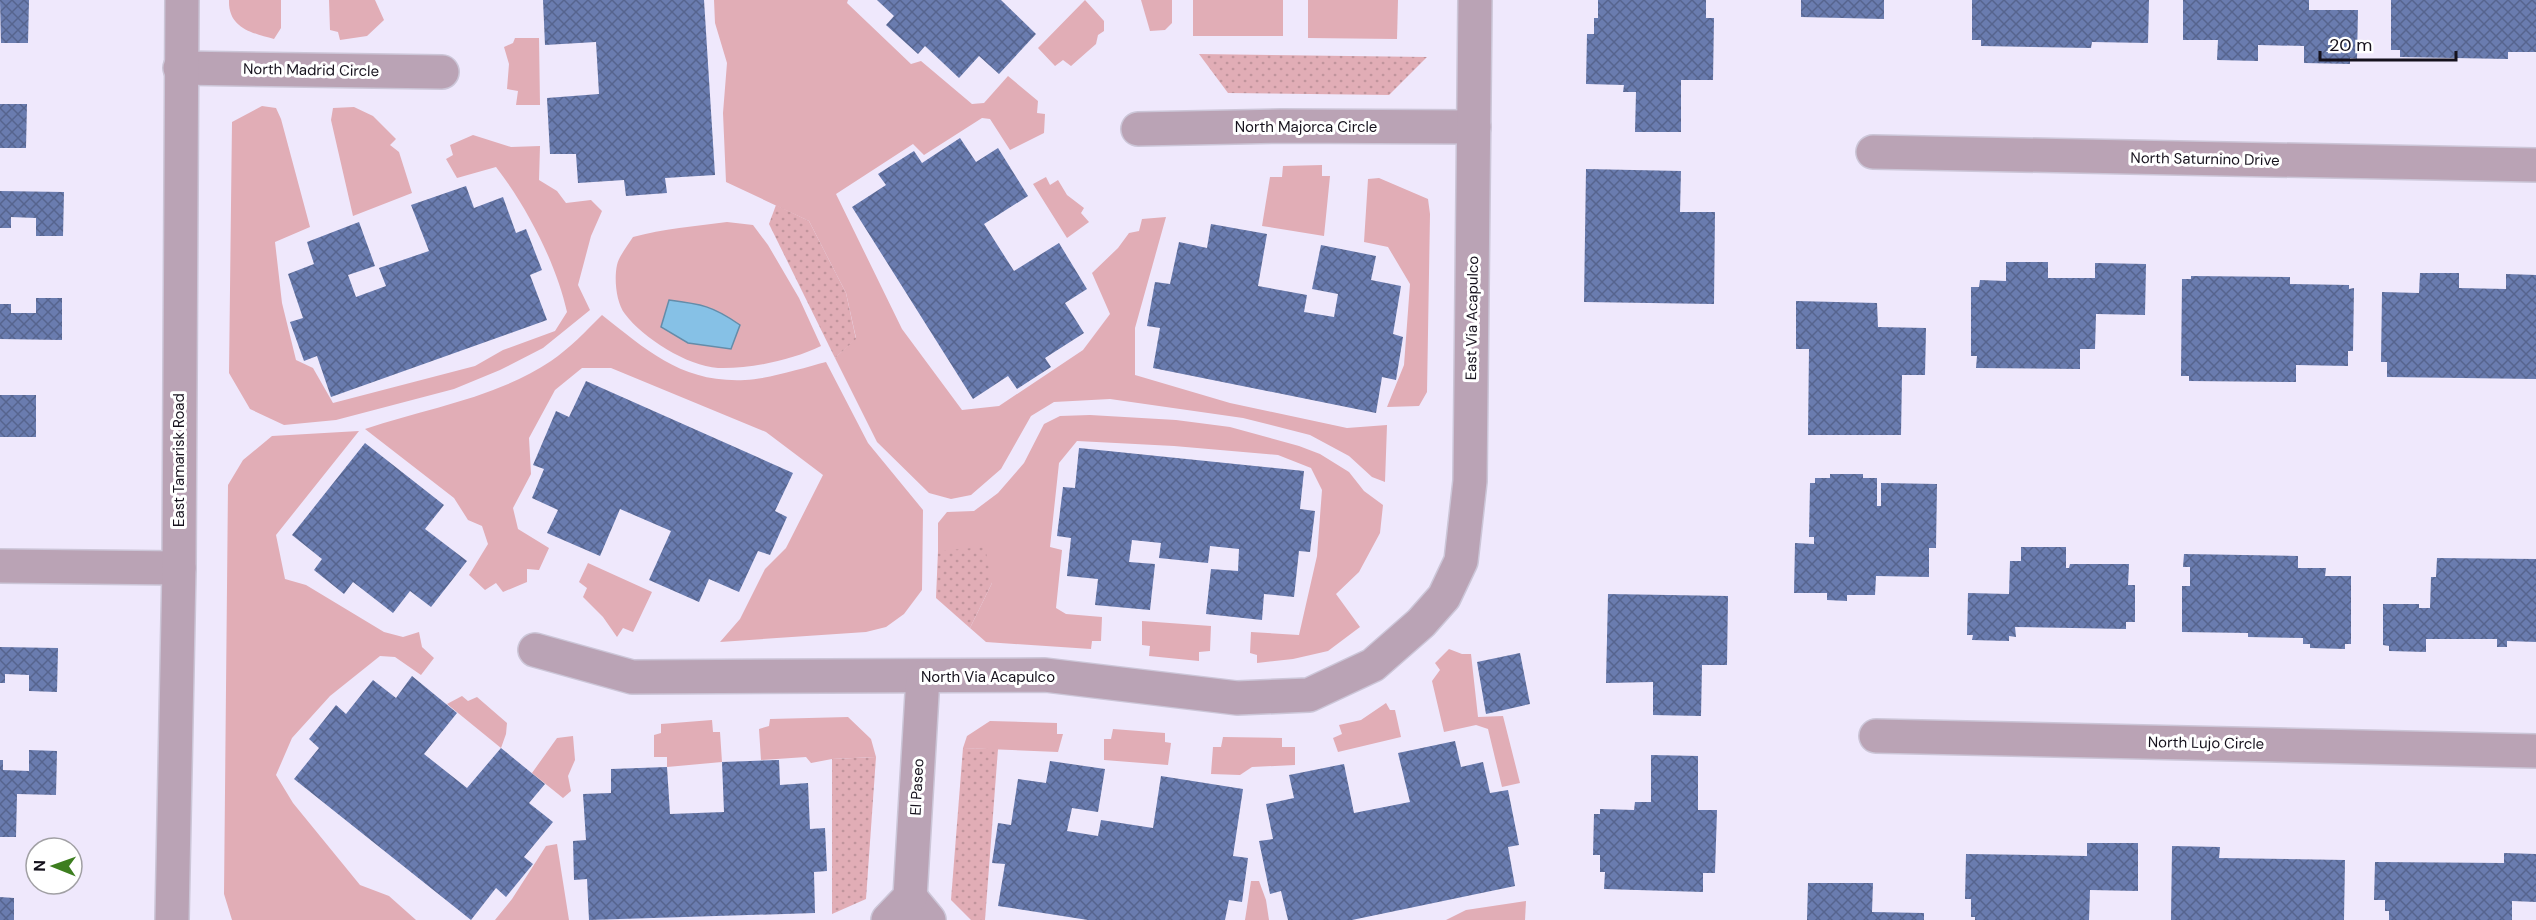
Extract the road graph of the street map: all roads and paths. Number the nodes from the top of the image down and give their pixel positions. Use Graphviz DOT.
graph roads {
  1 [pos="182,0"];
  2 [pos="1475,0"];
  3 [pos="180,68"];
  4 [pos="442,72"];
  5 [pos="1474,128"];
  6 [pos="1138,129"];
  7 [pos="1873,152"];
  8 [pos="2536,165"];
  9 [pos="0,566"];
  10 [pos="178,568"];
  11 [pos="1421,623"];
  12 [pos="535,650"];
  13 [pos="923,677"];
  14 [pos="1876,736"];
  15 [pos="2536,751"];
  16 [pos="909,912"];
  17 [pos="172,920"];
  1 -- 3 [label="street, East Tamarisk Road"];
  2 -- 5 [label="street, East Via Acapulco"];
  3 -- 4 [label="street, North Madrid Circle"];
  3 -- 10 [label="street, East Tamarisk Road"];
  5 -- 6 [label="street, North Majorca Circle"];
  5 -- 11 [label="street, East Via Acapulco"];
  7 -- 8 [label="street, North Saturnino Drive"];
  9 -- 10 [label="street"];
  10 -- 17 [label="street, East Tamarisk Road"];
  11 -- 13 [label="street, North Via Acapulco"];
  12 -- 13 [label="street, North Via Acapulco"];
  13 -- 16 [label="street, El Paseo"];
  14 -- 15 [label="street, North Lujo Circle"];
}
